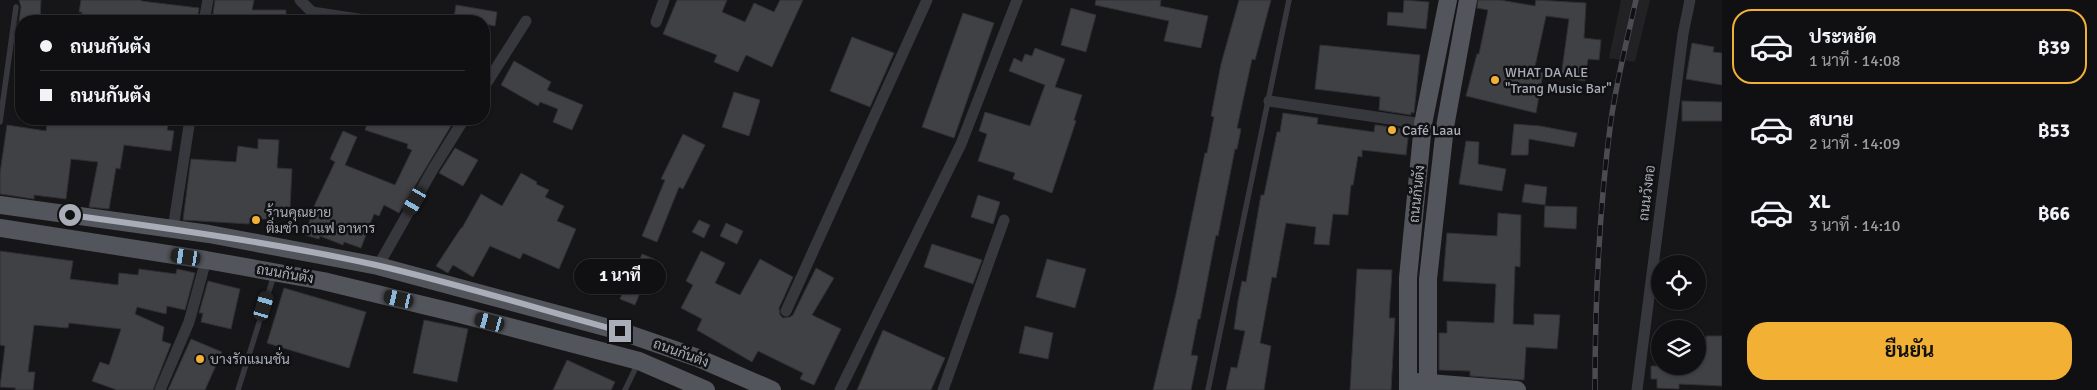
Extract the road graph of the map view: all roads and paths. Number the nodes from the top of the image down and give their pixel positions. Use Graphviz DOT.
graph roads {
  1 [pos="208,0"];
  2 [pos="300,0"];
  3 [pos="664,0"];
  4 [pos="927,0"];
  5 [pos="1017,0"];
  6 [pos="1289,0"];
  7 [pos="1448,0"];
  8 [pos="1468,0"];
  9 [pos="1690,0"];
  10 [pos="16,7"];
  11 [pos="205,15"];
  12 [pos="332,15"];
  13 [pos="526,21"];
  14 [pos="656,22"];
  15 [pos="490,78"];
  16 [pos="1269,101"];
  17 [pos="0,122"];
  18 [pos="1423,124"];
  19 [pos="189,125"];
  20 [pos="460,125"];
  21 [pos="1421,154"];
  22 [pos="1441,156"];
  23 [pos="0,205"];
  24 [pos="70,215"];
  25 [pos="1004,220"];
  26 [pos="0,228"];
  27 [pos="173,229"];
  28 [pos="67,240"];
  29 [pos="332,256"];
  30 [pos="206,260"];
  31 [pos="378,266"];
  32 [pos="275,273"];
  33 [pos="323,281"];
  34 [pos="786,311"];
  35 [pos="564,316"];
  36 [pos="557,340"];
  37 [pos="639,362"];
  38 [pos="1408,386"];
  39 [pos="1428,386"];
  40 [pos="160,390"];
  41 [pos="238,390"];
  42 [pos="626,390"];
  43 [pos="706,390"];
  44 [pos="772,390"];
  45 [pos="840,390"];
  46 [pos="943,390"];
  47 [pos="1208,390"];
  48 [pos="1517,390"];
  49 [pos="1637,390"];
  1 -- 11 [label="street"];
  2 -- 12 [label="street"];
  3 -- 14 [label="street"];
  4 -- 34 [label="street"];
  5 -- 45 [label="street"];
  6 -- 16 [label="lane"];
  7 -- 18 [label="main road, ถนนกันตัง"];
  8 -- 22 [label="main road, ถนนกันตัง"];
  9 -- 49 [label="street, ถนนวังตอ"];
  10 -- 17 [label="lane"];
  13 -- 15 [label="street"];
  16 -- 18 [label="street"];
  16 -- 47 [label="lane"];
  18 -- 21 [label="main road, ถนนกันตัง"];
  19 -- 27 [label="street"];
  20 -- 31 [label="street"];
  21 -- 22 [label="main road"];
  21 -- 38 [label="main road, ถนนกันตัง"];
  22 -- 39 [label="main road, ถนนกันตัง"];
  23 -- 24 [label="main road, ถนนกันตัง"];
  24 -- 27 [label="main road, ถนนกันตัง"];
  24 -- 28 [label="main road"];
  25 -- 46 [label="street"];
  26 -- 28 [label="main road, ถนนกันตัง"];
  27 -- 29 [label="main road, ถนนกันตัง"];
  28 -- 30 [label="main road, ถนนกันตัง"];
  29 -- 31 [label="main road, ถนนกันตัง"];
  29 -- 33 [label="main road"];
  30 -- 32 [label="main road, ถนนกันตัง"];
  30 -- 40 [label="street"];
  31 -- 35 [label="main road, ถนนกันตัง"];
  32 -- 33 [label="main road, ถนนกันตัง"];
  32 -- 41 [label="lane"];
  33 -- 36 [label="main road, ถนนกันตัง"];
  35 -- 36 [label="main road"];
  35 -- 44 [label="main road, ถนนกันตัง"];
  36 -- 37 [label="main road, ถนนกันตัง"];
  37 -- 42 [label="lane"];
  37 -- 43 [label="main road, ถนนกันตัง"];
  38 -- 39 [label="main road"];
  39 -- 48 [label="main road"];
}
